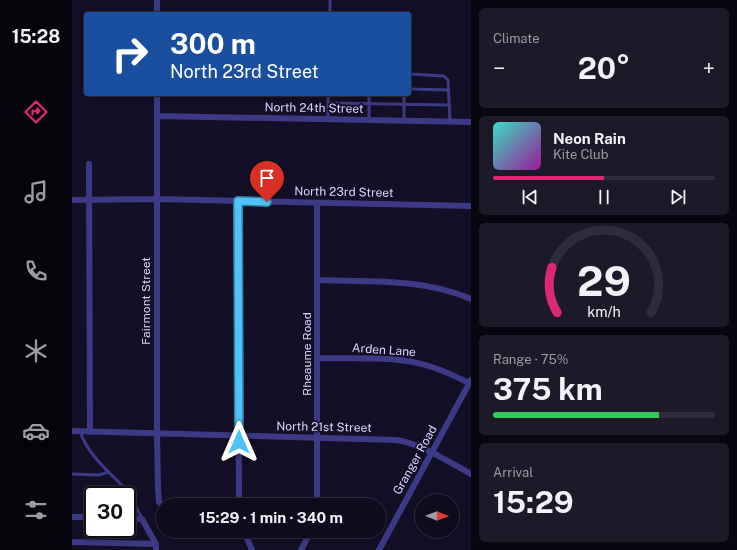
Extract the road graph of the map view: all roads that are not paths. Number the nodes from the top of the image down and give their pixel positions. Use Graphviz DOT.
graph roads {
  1 [pos="157,0"];
  2 [pos="330,0"];
  3 [pos="157,12"];
  4 [pos="330,12"];
  5 [pos="411,74"];
  6 [pos="411,89"];
  7 [pos="449,90"];
  8 [pos="157,96"];
  9 [pos="328,96"];
  10 [pos="369,96"];
  11 [pos="404,96"];
  12 [pos="328,103"];
  13 [pos="369,104"];
  14 [pos="404,105"];
  15 [pos="450,105"];
  16 [pos="157,116"];
  17 [pos="328,120"];
  18 [pos="370,120"];
  19 [pos="404,121"];
  20 [pos="450,122"];
  21 [pos="471,122"];
  22 [pos="89,164"];
  23 [pos="89,199"];
  24 [pos="157,199"];
  25 [pos="72,200"];
  26 [pos="238,201"];
  27 [pos="317,203"];
  28 [pos="471,206"];
  29 [pos="317,280"];
  30 [pos="471,299"];
  31 [pos="318,358"];
  32 [pos="470,382"];
  33 [pos="72,431"];
  34 [pos="80,432"];
  35 [pos="90,432"];
  36 [pos="158,434"];
  37 [pos="239,436"];
  38 [pos="318,438"];
  39 [pos="432,452"];
  40 [pos="109,472"];
  41 [pos="72,474"];
  42 [pos="471,474"];
  43 [pos="159,498"];
  44 [pos="239,498"];
  45 [pos="317,498"];
  46 [pos="72,517"];
  47 [pos="84,517"];
  48 [pos="136,519"];
  49 [pos="142,519"];
  50 [pos="247,538"];
  51 [pos="307,538"];
  52 [pos="72,542"];
  53 [pos="156,547"];
  54 [pos="252,550"];
  55 [pos="301,550"];
  56 [pos="379,550"];
  1 -- 3 [label="street"];
  2 -- 4 [label="lane"];
  5 -- 7 [label="lane"];
  6 -- 7 [label="lane"];
  7 -- 15 [label="lane"];
  8 -- 16 [label="street, Fairmont Street"];
  9 -- 12 [label="lane"];
  10 -- 13 [label="lane"];
  11 -- 14 [label="lane"];
  12 -- 13 [label="lane"];
  12 -- 17 [label="lane"];
  13 -- 14 [label="lane"];
  13 -- 18 [label="lane"];
  14 -- 15 [label="lane"];
  14 -- 19 [label="lane"];
  15 -- 20 [label="lane"];
  16 -- 17 [label="street, North 24th Street"];
  16 -- 24 [label="street, Fairmont Street"];
  17 -- 18 [label="street, North 24th Street"];
  18 -- 19 [label="street, North 24th Street"];
  19 -- 20 [label="street, North 24th Street"];
  20 -- 21 [label="street, North 24th Street"];
  22 -- 23 [label="street"];
  23 -- 24 [label="street, North 23rd Street"];
  23 -- 25 [label="street, North 23rd Street"];
  23 -- 35 [label="street"];
  24 -- 26 [label="street, North 23rd Street"];
  24 -- 36 [label="street, Fairmont Street"];
  26 -- 27 [label="street, North 23rd Street"];
  26 -- 37 [label="street"];
  27 -- 28 [label="street, North 23rd Street"];
  27 -- 29 [label="street, Rheaume Road"];
  29 -- 30 [label="street"];
  29 -- 31 [label="street, Rheaume Road"];
  31 -- 32 [label="street, Arden Lane"];
  31 -- 38 [label="street, Rheaume Road"];
  32 -- 39 [label="street, Granger Road"];
  33 -- 34 [label="street, North 21st Street"];
  34 -- 35 [label="street, North 21st Street"];
  34 -- 40 [label="lane"];
  35 -- 36 [label="street, North 21st Street"];
  36 -- 37 [label="street, North 21st Street"];
  36 -- 43 [label="street, Fairmont Street"];
  37 -- 38 [label="street, North 21st Street"];
  37 -- 44 [label="street"];
  38 -- 39 [label="street, North 21st Street"];
  38 -- 45 [label="street, Rheaume Road"];
  39 -- 42 [label="street, North 21st Street"];
  39 -- 56 [label="street, Granger Road"];
  40 -- 41 [label="lane"];
  40 -- 49 [label="lane"];
  46 -- 47 [label="street"];
  48 -- 49 [label="street"];
  49 -- 53 [label="street"];
  50 -- 54 [label="street"];
  51 -- 55 [label="street"];
  52 -- 53 [label="street"];
}
